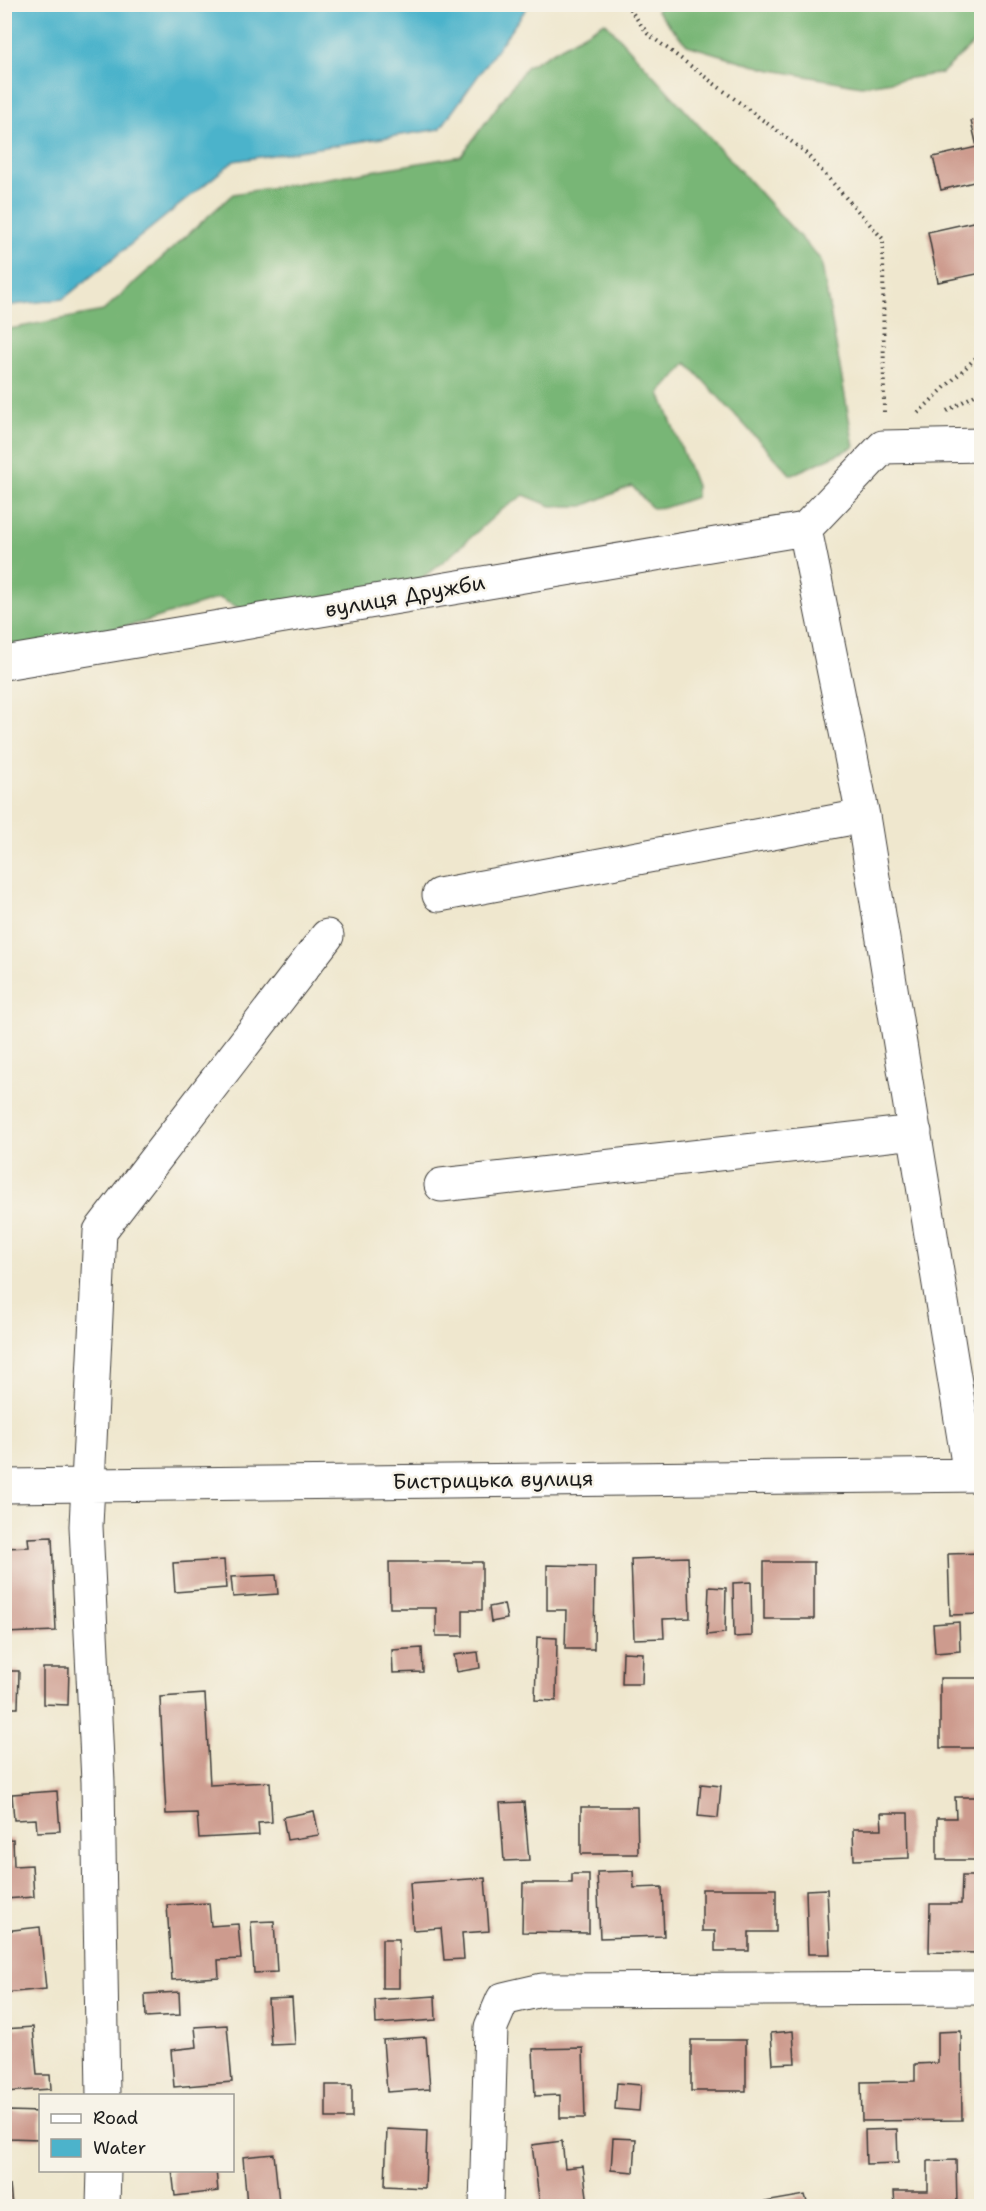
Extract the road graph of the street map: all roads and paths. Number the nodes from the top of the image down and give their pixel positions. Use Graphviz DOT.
graph roads {
  1 [pos="626,4"];
  2 [pos="981,352"];
  3 [pos="981,445"];
  4 [pos="883,447"];
  5 [pos="805,529"];
  6 [pos="4,663"];
  7 [pos="863,816"];
  8 [pos="439,895"];
  9 [pos="327,936"];
  10 [pos="915,1132"];
  11 [pos="441,1185"];
  12 [pos="976,1475"];
  13 [pos="89,1485"];
  14 [pos="4,1486"];
  15 [pos="981,1988"];
  16 [pos="103,2094"];
  17 [pos="104,2172"];
  18 [pos="103,2206"];
  19 [pos="486,2206"];
  1 -- 4 [label="path"];
  2 -- 4 [label="path"];
  3 -- 4 [label="street"];
  4 -- 5 [label="street"];
  5 -- 6 [label="street, вулиця Дружби"];
  5 -- 7 [label="street"];
  7 -- 8 [label="street"];
  7 -- 10 [label="street"];
  9 -- 13 [label="street"];
  10 -- 11 [label="street"];
  10 -- 12 [label="street"];
  12 -- 13 [label="street, Бистрицька вулиця"];
  13 -- 14 [label="street, Бистрицька вулиця"];
  13 -- 16 [label="street"];
  15 -- 19 [label="street"];
  17 -- 18 [label="street"];
}
